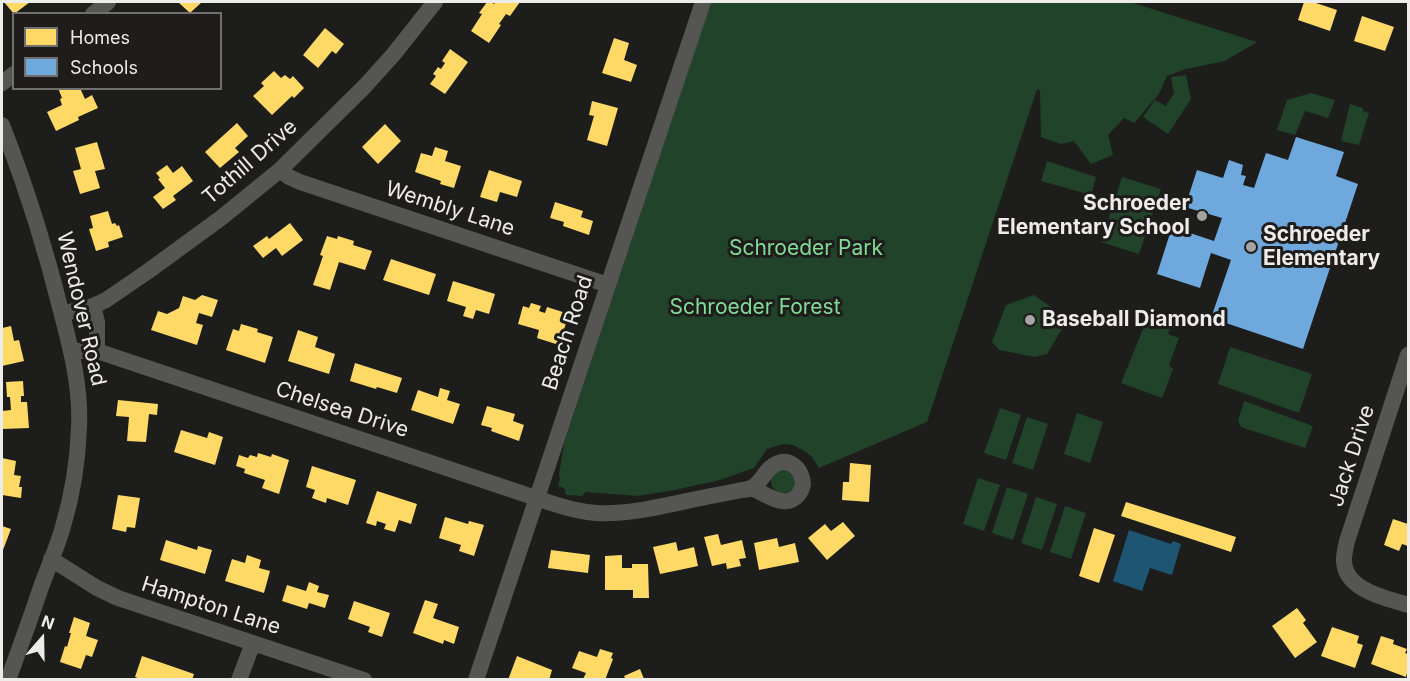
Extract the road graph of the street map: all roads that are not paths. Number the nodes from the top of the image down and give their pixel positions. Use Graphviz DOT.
graph roads {
  1 [pos="108,2"];
  2 [pos="435,2"];
  3 [pos="703,2"];
  4 [pos="96,12"];
  5 [pos="2,125"];
  6 [pos="280,170"];
  7 [pos="608,285"];
  8 [pos="93,306"];
  9 [pos="62,314"];
  10 [pos="71,351"];
  11 [pos="97,351"];
  12 [pos="1407,366"];
  13 [pos="752,488"];
  14 [pos="537,499"];
  15 [pos="51,559"];
  16 [pos="1408,605"];
  17 [pos="253,643"];
  18 [pos="8,680"];
  19 [pos="239,680"];
  20 [pos="364,680"];
  21 [pos="476,680"];
  1 -- 4 [label="street"];
  2 -- 6 [label="street, Tothill Drive"];
  3 -- 7 [label="street, Beach Road"];
  5 -- 9 [label="street, Wendover Road"];
  6 -- 7 [label="street, Wembly Lane"];
  6 -- 8 [label="street, Tothill Drive"];
  7 -- 14 [label="street, Beach Road"];
  8 -- 9 [label="street, Tothill Drive"];
  8 -- 11 [label="street"];
  9 -- 10 [label="street, Wendover Road"];
  10 -- 11 [label="street, Chelsea Drive"];
  10 -- 15 [label="street, Wendover Road"];
  11 -- 14 [label="street, Chelsea Drive"];
  12 -- 16 [label="street, Jack Drive"];
  13 -- 14 [label="street, Chelsea Drive"];
  14 -- 21 [label="street, Beach Road"];
  15 -- 17 [label="street, Hampton Lane"];
  15 -- 18 [label="street, Wendover Road"];
  17 -- 19 [label="street"];
  17 -- 20 [label="street, Hampton Lane"];
}
